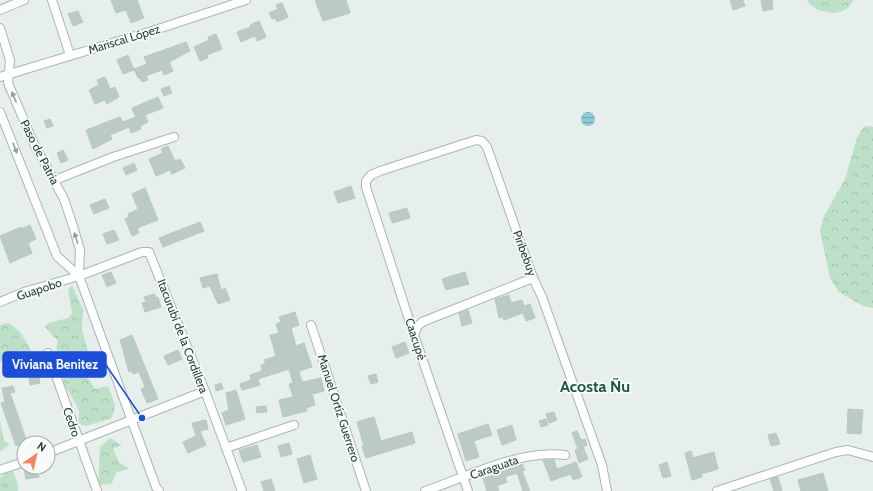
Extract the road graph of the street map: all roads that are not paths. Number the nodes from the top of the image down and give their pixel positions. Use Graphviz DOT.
graph roads {
  1 [pos="24,0"];
  2 [pos="52,0"];
  3 [pos="246,0"];
  4 [pos="0,10"];
  5 [pos="0,28"];
  6 [pos="70,55"];
  7 [pos="4,75"];
  8 [pos="0,112"];
  9 [pos="174,137"];
  10 [pos="55,180"];
  11 [pos="366,187"];
  12 [pos="79,276"];
  13 [pos="533,278"];
  14 [pos="0,302"];
  15 [pos="311,325"];
  16 [pos="414,335"];
  17 [pos="48,353"];
  18 [pos="205,391"];
  19 [pos="132,421"];
  20 [pos="294,425"];
  21 [pos="79,442"];
  22 [pos="226,448"];
  23 [pos="56,450"];
  24 [pos="565,455"];
  25 [pos="873,456"];
  26 [pos="16,465"];
  27 [pos="0,470"];
  28 [pos="463,478"];
  29 [pos="157,490"];
  30 [pos="97,491"];
  31 [pos="242,491"];
  32 [pos="366,491"];
  33 [pos="425,491"];
  34 [pos="468,491"];
  35 [pos="606,491"];
  36 [pos="716,491"];
  1 -- 4 [label="street"];
  2 -- 6 [label="street"];
  3 -- 6 [label="street, Mariscal López"];
  5 -- 7 [label="street, Paso de Patria"];
  6 -- 7 [label="street, Mariscal López"];
  10 -- 7 [label="street, Paso de Patria, one-way"];
  8 -- 12 [label="street, Paso de Patria, one-way"];
  9 -- 10 [label="street"];
  12 -- 10 [label="street, Paso de Patria, one-way"];
  11 -- 13 [label="street, Piribebuy"];
  11 -- 16 [label="street, Caacupé"];
  12 -- 14 [label="street, Guapobo"];
  12 -- 18 [label="street, Itacurubí de la Cordillera"];
  12 -- 19 [label="street, Paso de Patria"];
  13 -- 16 [label="street"];
  13 -- 35 [label="street, Piribebuy"];
  15 -- 32 [label="street, Manuel Ortíz Guerrero"];
  16 -- 28 [label="street, Caacupé"];
  17 -- 21 [label="street, Cedro"];
  18 -- 19 [label="street"];
  18 -- 22 [label="street, Itacurubí de la Cordillera"];
  19 -- 21 [label="street"];
  19 -- 29 [label="street, Paso de Patria"];
  20 -- 22 [label="street"];
  21 -- 23 [label="street"];
  21 -- 30 [label="street, Cedro"];
  22 -- 31 [label="street, Itacurubí de la Cordillera"];
  24 -- 28 [label="street, Caraguata"];
  25 -- 36 [label="street"];
  26 -- 27 [label="street"];
  28 -- 33 [label="street, Caraguata"];
  28 -- 34 [label="street, Caacupé"];
}
